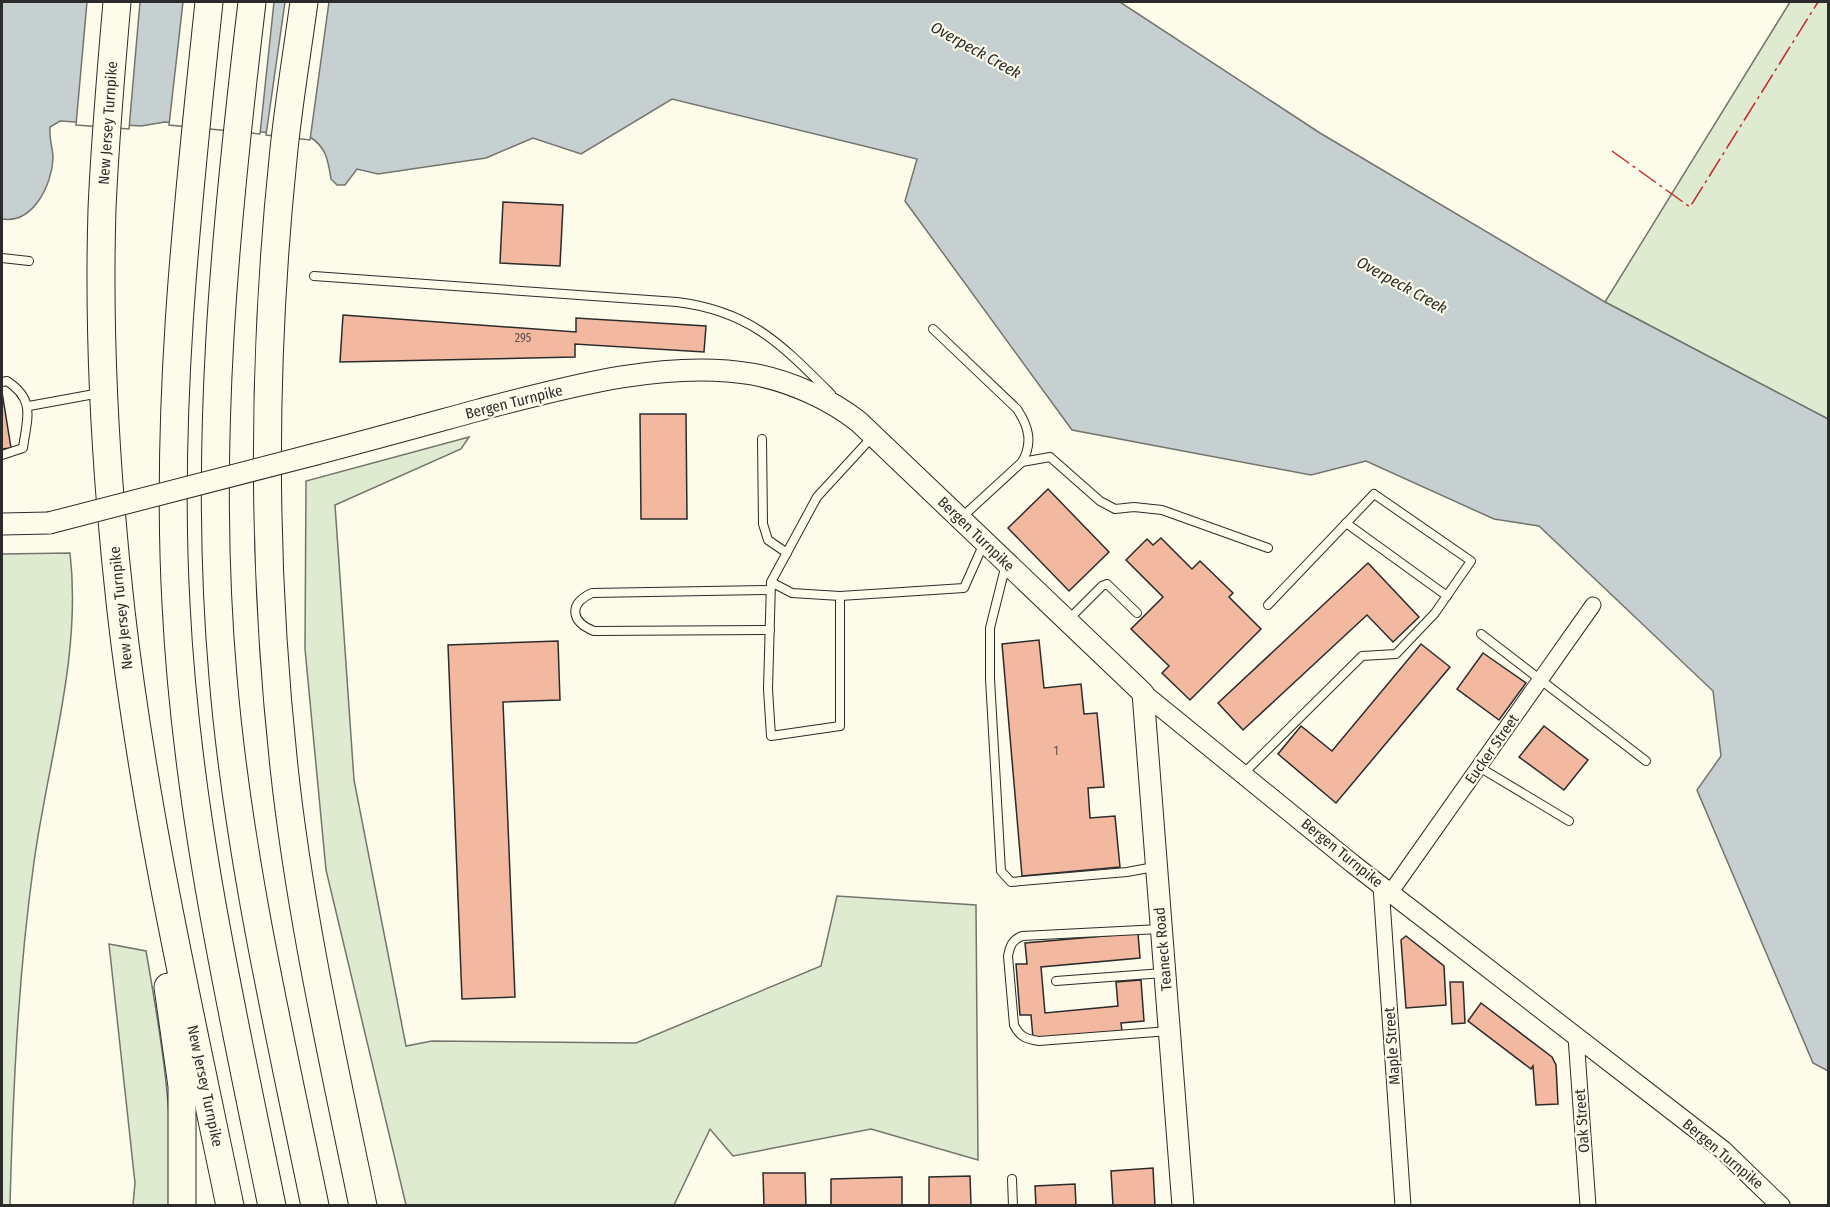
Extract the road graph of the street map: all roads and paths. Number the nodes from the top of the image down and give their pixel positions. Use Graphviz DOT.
graph roads {
  1 [pos="117,2"];
  2 [pos="209,2"];
  3 [pos="252,2"];
  4 [pos="304,2"];
  5 [pos="2,258"];
  6 [pos="29,261"];
  7 [pos="314,276"];
  8 [pos="933,329"];
  9 [pos="2,382"];
  10 [pos="104,392"];
  11 [pos="29,406"];
  12 [pos="869,431"];
  13 [pos="762,440"];
  14 [pos="2,455"];
  15 [pos="1022,462"];
  16 [pos="960,519"];
  17 [pos="1346,523"];
  18 [pos="2,524"];
  19 [pos="984,542"];
  20 [pos="1268,548"];
  21 [pos="787,553"];
  22 [pos="1006,563"];
  23 [pos="771,586"];
  24 [pos="840,596"];
  25 [pos="1446,596"];
  26 [pos="1268,605"];
  27 [pos="1593,605"];
  28 [pos="1137,613"];
  29 [pos="1067,621"];
  30 [pos="770,630"];
  31 [pos="1481,634"];
  32 [pos="1541,679"];
  33 [pos="1143,693"];
  34 [pos="1646,761"];
  35 [pos="1479,767"];
  36 [pos="1244,772"];
  37 [pos="1569,821"];
  38 [pos="1156,867"];
  39 [pos="164,884"];
  40 [pos="1385,889"];
  41 [pos="1161,929"];
  42 [pos="1165,972"];
  43 [pos="1056,981"];
  44 [pos="1169,1031"];
  45 [pos="1576,1037"];
  46 [pos="342,1103"];
  47 [pos="1012,1179"];
  48 [pos="182,1206"];
  49 [pos="230,1206"];
  50 [pos="272,1206"];
  51 [pos="315,1206"];
  52 [pos="363,1206"];
  53 [pos="379,1206"];
  54 [pos="1013,1206"];
  55 [pos="1183,1206"];
  56 [pos="1403,1206"];
  57 [pos="1588,1206"];
  58 [pos="1781,1206"];
  1 -- 10 [label="highway, New Jersey Turnpike"];
  2 -- 50 [label="highway"];
  3 -- 51 [label="highway"];
  4 -- 46 [label="highway"];
  5 -- 6 [label="lane"];
  7 -- 12 [label="lane"];
  8 -- 15 [label="lane"];
  9 -- 11 [label="lane"];
  10 -- 11 [label="lane"];
  10 -- 39 [label="highway, New Jersey Turnpike"];
  11 -- 14 [label="lane"];
  12 -- 16 [label="main road, Bergen Turnpike"];
  12 -- 18 [label="main road, Bergen Turnpike, bridge"];
  12 -- 21 [label="lane"];
  13 -- 21 [label="lane"];
  15 -- 16 [label="lane"];
  15 -- 20 [label="lane"];
  16 -- 19 [label="main road, Bergen Turnpike"];
  17 -- 25 [label="lane"];
  17 -- 25 [label="lane"];
  17 -- 26 [label="lane"];
  19 -- 22 [label="main road, Bergen Turnpike"];
  19 -- 24 [label="lane"];
  21 -- 23 [label="lane"];
  22 -- 29 [label="main road, Bergen Turnpike"];
  22 -- 38 [label="lane"];
  23 -- 24 [label="lane"];
  23 -- 30 [label="lane"];
  23 -- 30 [label="lane"];
  24 -- 30 [label="lane"];
  25 -- 36 [label="lane"];
  27 -- 32 [label="street, Eucker Street"];
  28 -- 29 [label="lane"];
  29 -- 33 [label="main road, Bergen Turnpike"];
  31 -- 32 [label="lane"];
  32 -- 34 [label="lane"];
  32 -- 35 [label="street, Eucker Street"];
  33 -- 36 [label="street, Bergen Turnpike"];
  33 -- 38 [label="main road, Teaneck Road"];
  35 -- 37 [label="lane"];
  35 -- 40 [label="street, Eucker Street"];
  36 -- 40 [label="street, Bergen Turnpike"];
  38 -- 41 [label="main road, Teaneck Road"];
  39 -- 48 [label="highway"];
  39 -- 49 [label="highway, New Jersey Turnpike"];
  40 -- 45 [label="street, Bergen Turnpike"];
  40 -- 56 [label="street, Maple Street"];
  41 -- 42 [label="main road, Teaneck Road"];
  41 -- 44 [label="lane"];
  42 -- 43 [label="lane"];
  42 -- 44 [label="main road, Teaneck Road"];
  44 -- 55 [label="main road, Teaneck Road"];
  45 -- 57 [label="street, Oak Street"];
  45 -- 58 [label="street, Bergen Turnpike"];
  46 -- 52 [label="highway"];
  46 -- 53 [label="highway"];
  47 -- 54 [label="lane"];
}
